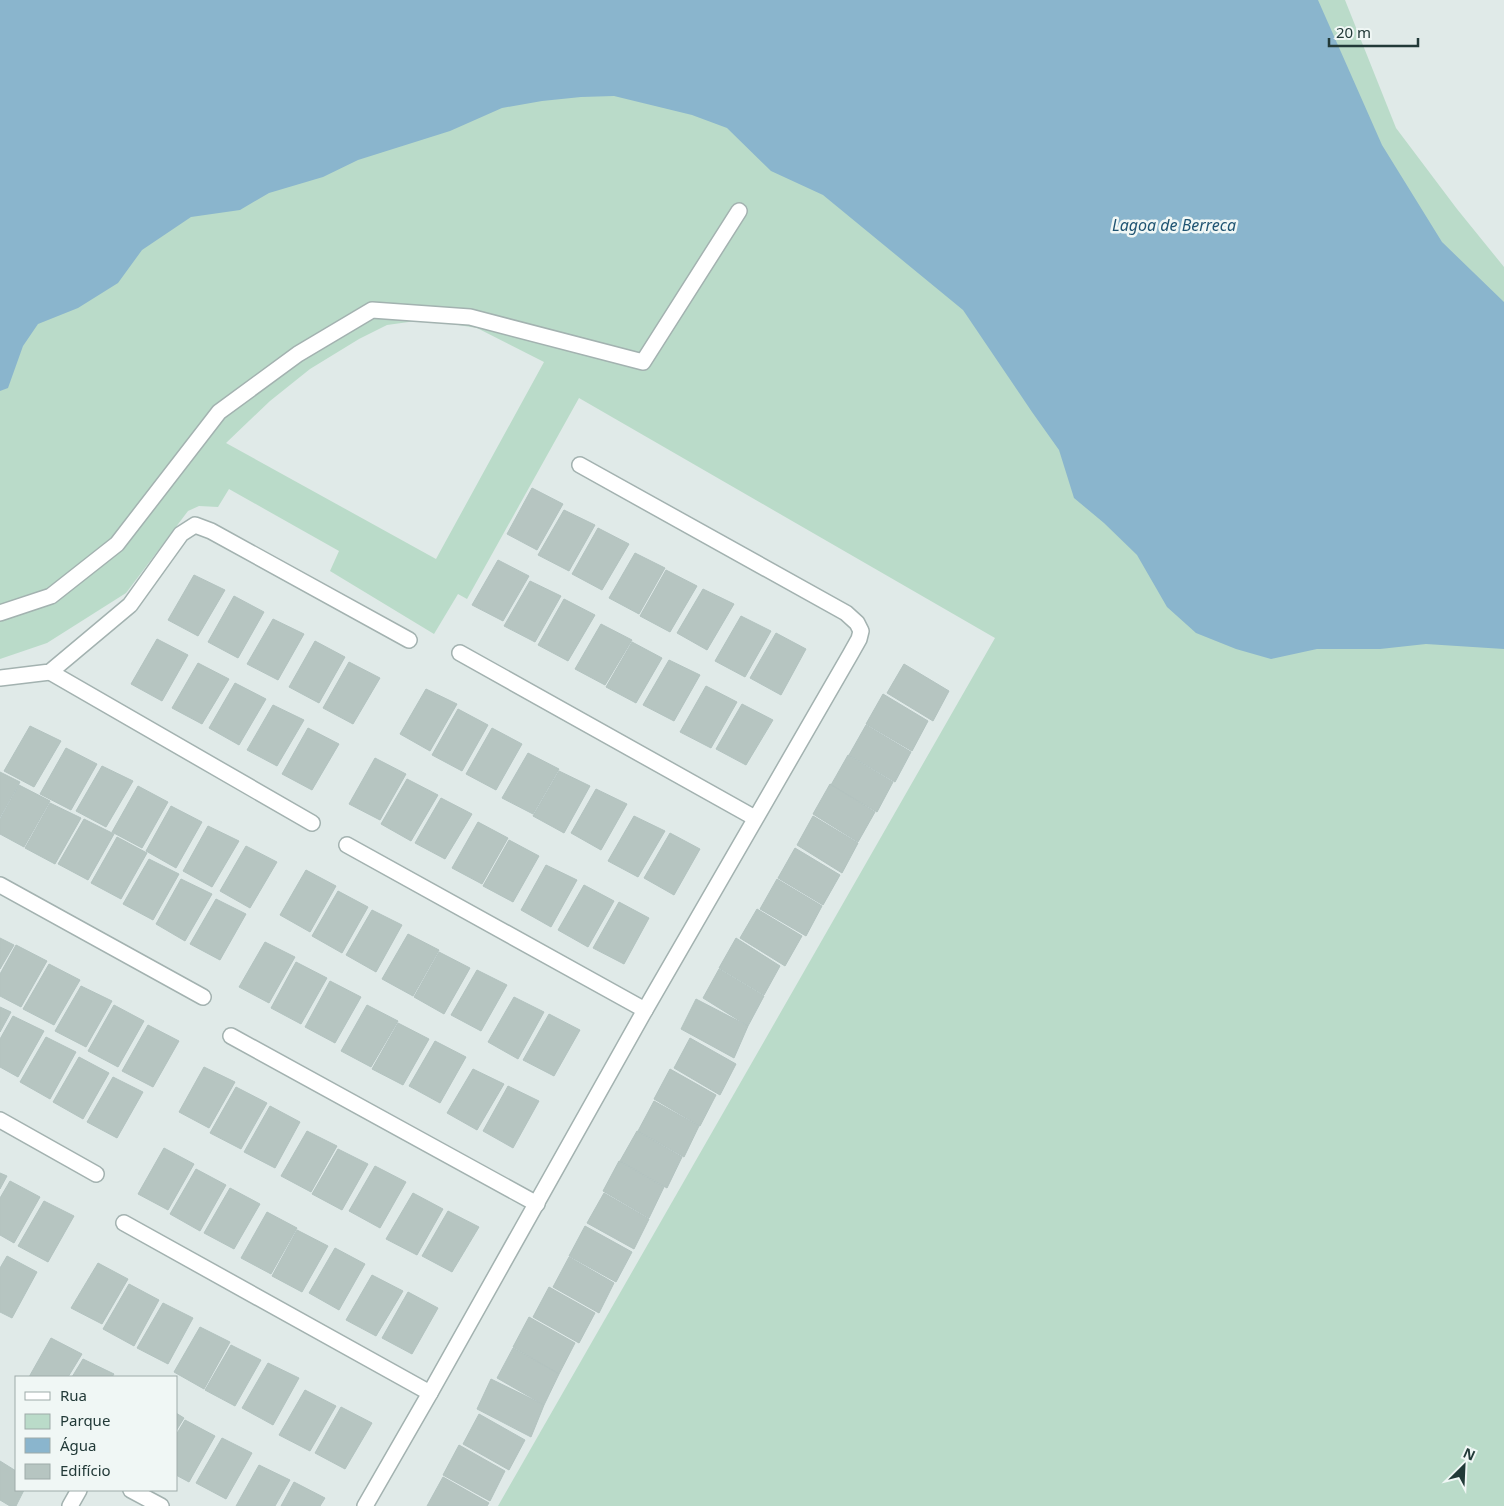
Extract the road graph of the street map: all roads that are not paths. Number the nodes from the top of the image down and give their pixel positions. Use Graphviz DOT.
graph roads {
  1 [pos="739,211"];
  2 [pos="580,466"];
  3 [pos="0,613"];
  4 [pos="409,640"];
  5 [pos="460,653"];
  6 [pos="50,672"];
  7 [pos="0,678"];
  8 [pos="755,818"];
  9 [pos="312,823"];
  10 [pos="347,845"];
  11 [pos="0,885"];
  12 [pos="203,997"];
  13 [pos="645,1010"];
  14 [pos="231,1036"];
  15 [pos="0,1120"];
  16 [pos="96,1174"];
  17 [pos="537,1204"];
  18 [pos="124,1223"];
  19 [pos="430,1393"];
  20 [pos="78,1491"];
  21 [pos="133,1491"];
  22 [pos="70,1506"];
  23 [pos="161,1506"];
  24 [pos="365,1506"];
  1 -- 3 [label="street"];
  2 -- 8 [label="street"];
  4 -- 6 [label="street"];
  5 -- 8 [label="street"];
  6 -- 7 [label="street"];
  6 -- 9 [label="street"];
  8 -- 13 [label="street"];
  10 -- 13 [label="street"];
  11 -- 12 [label="street"];
  13 -- 17 [label="street"];
  14 -- 17 [label="street"];
  15 -- 16 [label="street"];
  17 -- 19 [label="street"];
  18 -- 19 [label="street"];
  19 -- 24 [label="street"];
  20 -- 22 [label="street"];
  21 -- 23 [label="street"];
}
